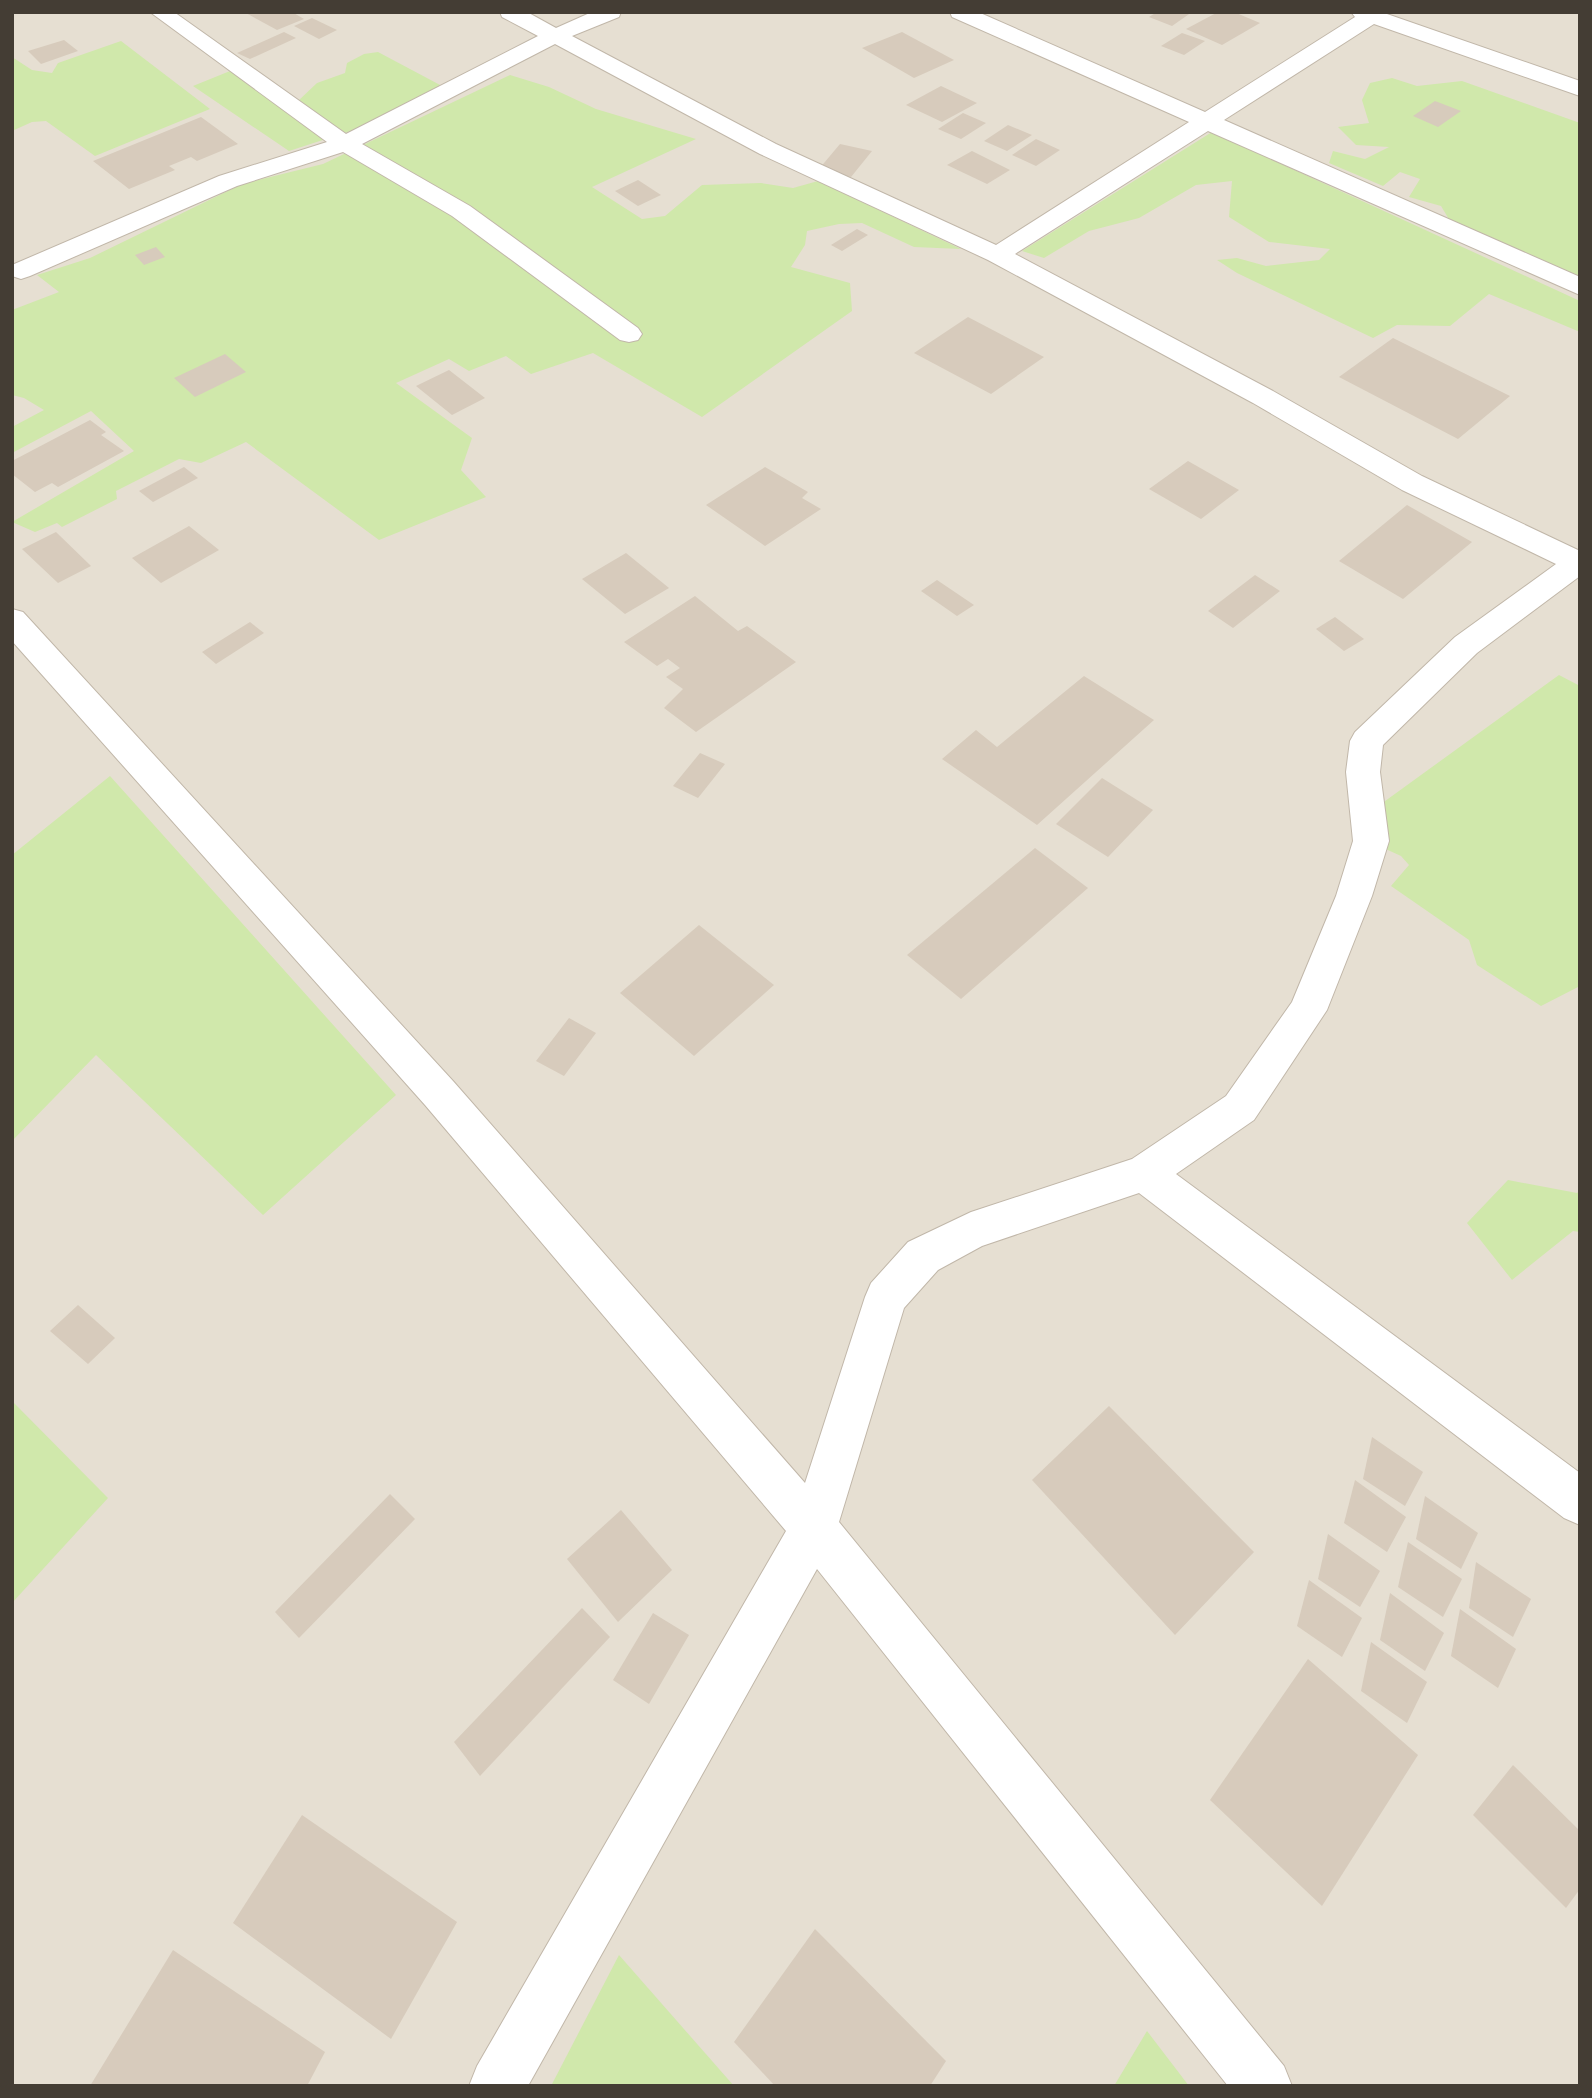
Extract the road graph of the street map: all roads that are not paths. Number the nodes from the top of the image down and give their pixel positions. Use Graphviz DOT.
graph roads {
  1 [pos="160,12"];
  2 [pos="510,12"];
  3 [pos="611,12"];
  4 [pos="960,12"];
  5 [pos="1371,14"];
  6 [pos="554,36"];
  7 [pos="1580,89"];
  8 [pos="1208,122"];
  9 [pos="345,144"];
  10 [pos="997,255"];
  11 [pos="21,271"];
  12 [pos="1580,287"];
  13 [pos="629,334"];
  14 [pos="1579,562"];
  15 [pos="12,620"];
  16 [pos="1144,1174"];
  17 [pos="1580,1502"];
  18 [pos="814,1528"];
  19 [pos="497,2086"];
  20 [pos="1264,2086"];
  1 -- 9 [label="street"];
  2 -- 6 [label="street"];
  3 -- 6 [label="street"];
  4 -- 8 [label="street"];
  5 -- 7 [label="street"];
  5 -- 8 [label="street"];
  6 -- 9 [label="street"];
  6 -- 10 [label="street"];
  8 -- 10 [label="street"];
  8 -- 12 [label="street"];
  9 -- 11 [label="street"];
  9 -- 13 [label="street"];
  10 -- 14 [label="street"];
  14 -- 16 [label="street"];
  15 -- 18 [label="street"];
  16 -- 17 [label="street"];
  16 -- 18 [label="street"];
  18 -- 19 [label="street"];
  18 -- 20 [label="street"];
}
